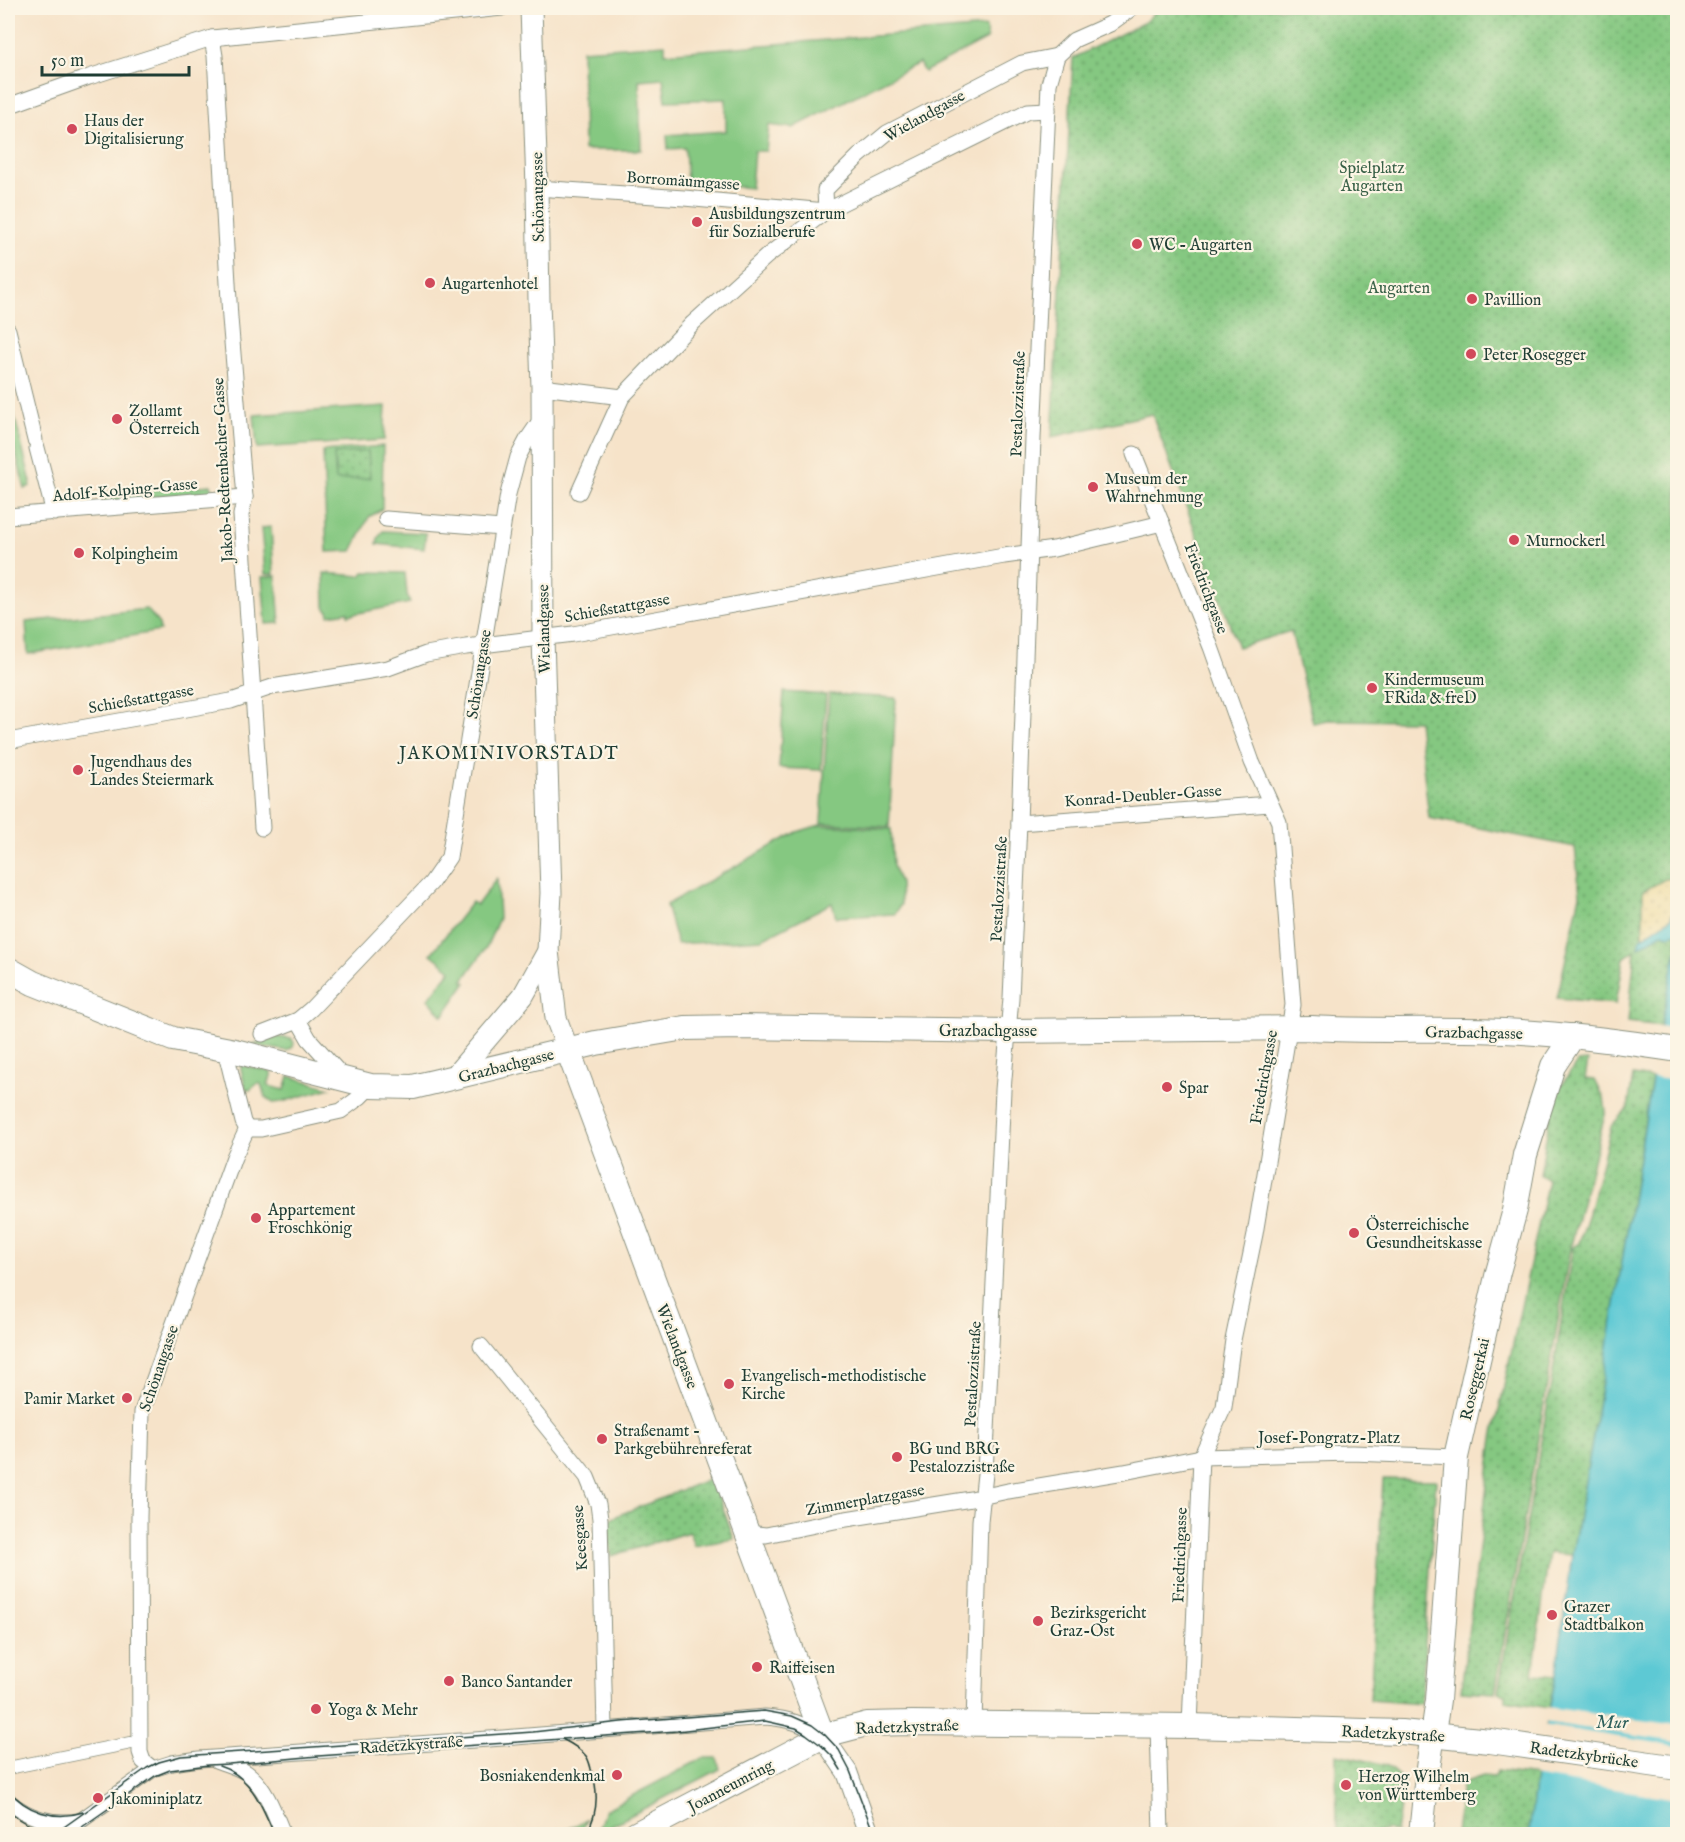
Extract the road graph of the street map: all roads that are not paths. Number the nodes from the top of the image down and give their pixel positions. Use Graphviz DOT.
graph roads {
  1 [pos="501,8"];
  2 [pos="531,8"];
  3 [pos="1132,8"];
  4 [pos="212,38"];
  5 [pos="1057,56"];
  6 [pos="8,106"];
  7 [pos="1048,110"];
  8 [pos="537,188"];
  9 [pos="826,211"];
  10 [pos="8,330"];
  11 [pos="542,387"];
  12 [pos="622,397"];
  13 [pos="542,418"];
  14 [pos="1134,454"];
  15 [pos="579,492"];
  16 [pos="245,497"];
  17 [pos="54,513"];
  18 [pos="8,516"];
  19 [pos="386,519"];
  20 [pos="1162,523"];
  21 [pos="502,528"];
  22 [pos="1029,552"];
  23 [pos="543,638"];
  24 [pos="483,645"];
  25 [pos="253,694"];
  26 [pos="8,741"];
  27 [pos="1270,804"];
  28 [pos="1019,823"];
  29 [pos="262,828"];
  30 [pos="548,951"];
  31 [pos="8,969"];
  32 [pos="8,982"];
  33 [pos="33,983"];
  34 [pos="298,1020"];
  35 [pos="1290,1028"];
  36 [pos="1008,1031"];
  37 [pos="262,1034"];
  38 [pos="1574,1036"];
  39 [pos="225,1049"];
  40 [pos="568,1050"];
  41 [pos="1677,1050"];
  42 [pos="454,1077"];
  43 [pos="344,1078"];
  44 [pos="371,1086"];
  45 [pos="247,1130"];
  46 [pos="481,1346"];
  47 [pos="1201,1457"];
  48 [pos="1456,1457"];
  49 [pos="984,1496"];
  50 [pos="747,1533"];
  51 [pos="974,1724"];
  52 [pos="1158,1726"];
  53 [pos="1190,1726"];
  54 [pos="605,1729"];
  55 [pos="1433,1734"];
  56 [pos="823,1737"];
  57 [pos="1490,1741"];
  58 [pos="131,1743"];
  59 [pos="211,1758"];
  60 [pos="8,1768"];
  61 [pos="1677,1768"];
  62 [pos="153,1769"];
  63 [pos="8,1801"];
  64 [pos="81,1820"];
  65 [pos="62,1834"];
  66 [pos="283,1834"];
  67 [pos="636,1834"];
  68 [pos="869,1834"];
  69 [pos="1161,1834"];
  70 [pos="1421,1834"];
  1 -- 4 [label="street"];
  2 -- 8 [label="main road, Schönaugasse"];
  3 -- 5 [label="street"];
  4 -- 6 [label="street"];
  4 -- 16 [label="street, Jakob-Redtenbacher-Gasse"];
  5 -- 7 [label="street, Pestalozzistraße"];
  5 -- 9 [label="street, Wielandgasse"];
  7 -- 9 [label="street"];
  7 -- 22 [label="street, Pestalozzistraße"];
  8 -- 9 [label="street, Borromäumgasse"];
  8 -- 11 [label="main road, Schönaugasse"];
  9 -- 12 [label="street"];
  10 -- 17 [label="street"];
  11 -- 12 [label="street"];
  11 -- 13 [label="main road, Wielandgasse"];
  12 -- 15 [label="street"];
  13 -- 21 [label="street, Schönaugasse"];
  13 -- 23 [label="main road, Wielandgasse"];
  14 -- 20 [label="street, Friedrichgasse"];
  16 -- 17 [label="street, Adolf-Kolping-Gasse"];
  16 -- 25 [label="street, Jakob-Redtenbacher-Gasse"];
  17 -- 18 [label="street, Adolf-Kolping-Gasse"];
  19 -- 21 [label="street"];
  20 -- 22 [label="street, Schießstattgasse"];
  20 -- 27 [label="street, Friedrichgasse"];
  21 -- 24 [label="street, Schönaugasse"];
  22 -- 23 [label="street, Schießstattgasse"];
  22 -- 28 [label="street, Pestalozzistraße"];
  23 -- 24 [label="street, Schießstattgasse"];
  23 -- 30 [label="main road, Wielandgasse"];
  24 -- 25 [label="street, Schießstattgasse"];
  24 -- 34 [label="street, Schönaugasse"];
  25 -- 26 [label="street, Schießstattgasse"];
  25 -- 29 [label="street, Jakob-Redtenbacher-Gasse"];
  27 -- 28 [label="street, Konrad-Deubler-Gasse"];
  27 -- 35 [label="street, Friedrichgasse"];
  28 -- 36 [label="street, Pestalozzistraße"];
  30 -- 40 [label="main road, Wielandgasse"];
  30 -- 42 [label="main road, Wielandgasse"];
  31 -- 33 [label="main road, Grazbachgasse"];
  32 -- 33 [label="main road, Grazbachgasse"];
  33 -- 39 [label="main road, Grazbachgasse"];
  34 -- 37 [label="street, Schönaugasse"];
  34 -- 43 [label="street"];
  35 -- 36 [label="main road, Grazbachgasse"];
  35 -- 38 [label="main road, Grazbachgasse"];
  35 -- 47 [label="street, Friedrichgasse"];
  36 -- 40 [label="main road, Grazbachgasse"];
  36 -- 49 [label="street, Pestalozzistraße"];
  38 -- 41 [label="main road, Grazbachgasse"];
  38 -- 48 [label="main road, Roseggerkai"];
  39 -- 43 [label="main road, Grazbachgasse"];
  39 -- 45 [label="street"];
  40 -- 42 [label="main road, Grazbachgasse"];
  40 -- 50 [label="main road, Wielandgasse"];
  42 -- 44 [label="main road, Grazbachgasse"];
  43 -- 44 [label="main road, Grazbachgasse"];
  44 -- 45 [label="street"];
  45 -- 62 [label="street, Schönaugasse"];
  46 -- 54 [label="street, Keesgasse"];
  47 -- 48 [label="street, Josef-Pongratz-Platz"];
  47 -- 49 [label="street, Zimmerplatzgasse"];
  47 -- 53 [label="street, Friedrichgasse"];
  48 -- 55 [label="main road, Roseggerkai"];
  49 -- 50 [label="street, Zimmerplatzgasse"];
  49 -- 51 [label="street, Pestalozzistraße"];
  50 -- 56 [label="main road, Wielandgasse"];
  51 -- 52 [label="main road, Radetzkystraße"];
  51 -- 56 [label="main road, Radetzkystraße"];
  52 -- 53 [label="main road, Radetzkystraße"];
  52 -- 69 [label="street"];
  53 -- 55 [label="main road, Radetzkystraße"];
  54 -- 56 [label="street, Radetzkystraße"];
  54 -- 59 [label="street, Radetzkystraße"];
  55 -- 57 [label="main road, Radetzkystraße"];
  55 -- 70 [label="main road, Roseggerkai"];
  56 -- 67 [label="main road, Joanneumring"];
  56 -- 68 [label="street"];
  57 -- 61 [label="main road, Radetzkybrücke"];
  58 -- 60 [label="street"];
  59 -- 62 [label="street, Radetzkystraße"];
  59 -- 66 [label="street"];
  62 -- 64 [label="street"];
  63 -- 64 [label="street"];
  64 -- 65 [label="street"];
}
